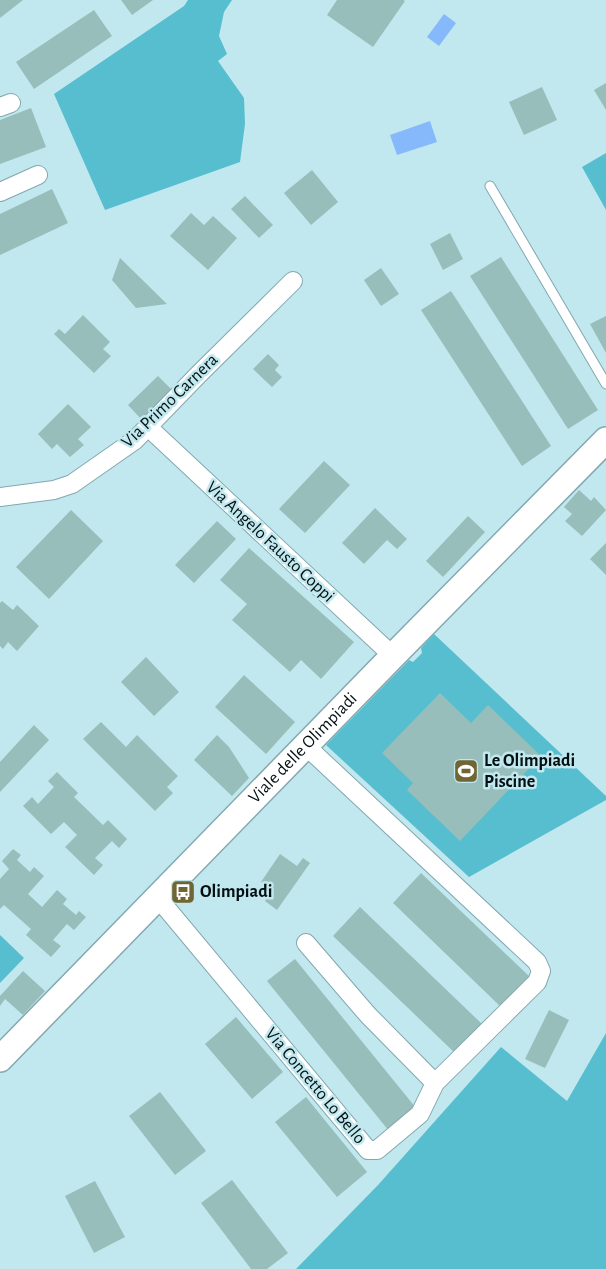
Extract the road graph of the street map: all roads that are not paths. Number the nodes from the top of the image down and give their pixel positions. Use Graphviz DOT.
graph roads {
  1 [pos="38,175"];
  2 [pos="490,186"];
  3 [pos="0,192"];
  4 [pos="294,281"];
  5 [pos="606,384"];
  6 [pos="148,427"];
  7 [pos="606,440"];
  8 [pos="0,497"];
  9 [pos="393,656"];
  10 [pos="306,746"];
  11 [pos="158,898"];
  12 [pos="306,943"];
  13 [pos="0,1059"];
  14 [pos="435,1083"];
  1 -- 3 [label="street"];
  2 -- 5 [label="lane"];
  4 -- 6 [label="street, Via Primo Carnera"];
  6 -- 8 [label="street, Via Primo Carnera"];
  6 -- 9 [label="street, Via Angelo Fausto Coppi"];
  7 -- 9 [label="street, Viale delle Olimpiadi"];
  9 -- 10 [label="street, Viale delle Olimpiadi"];
  10 -- 11 [label="street, Viale delle Olimpiadi"];
  10 -- 14 [label="street, Via Concetto Lo Bello"];
  11 -- 13 [label="street, Viale delle Olimpiadi"];
  11 -- 14 [label="street, Via Concetto Lo Bello"];
  12 -- 14 [label="street"];
}
